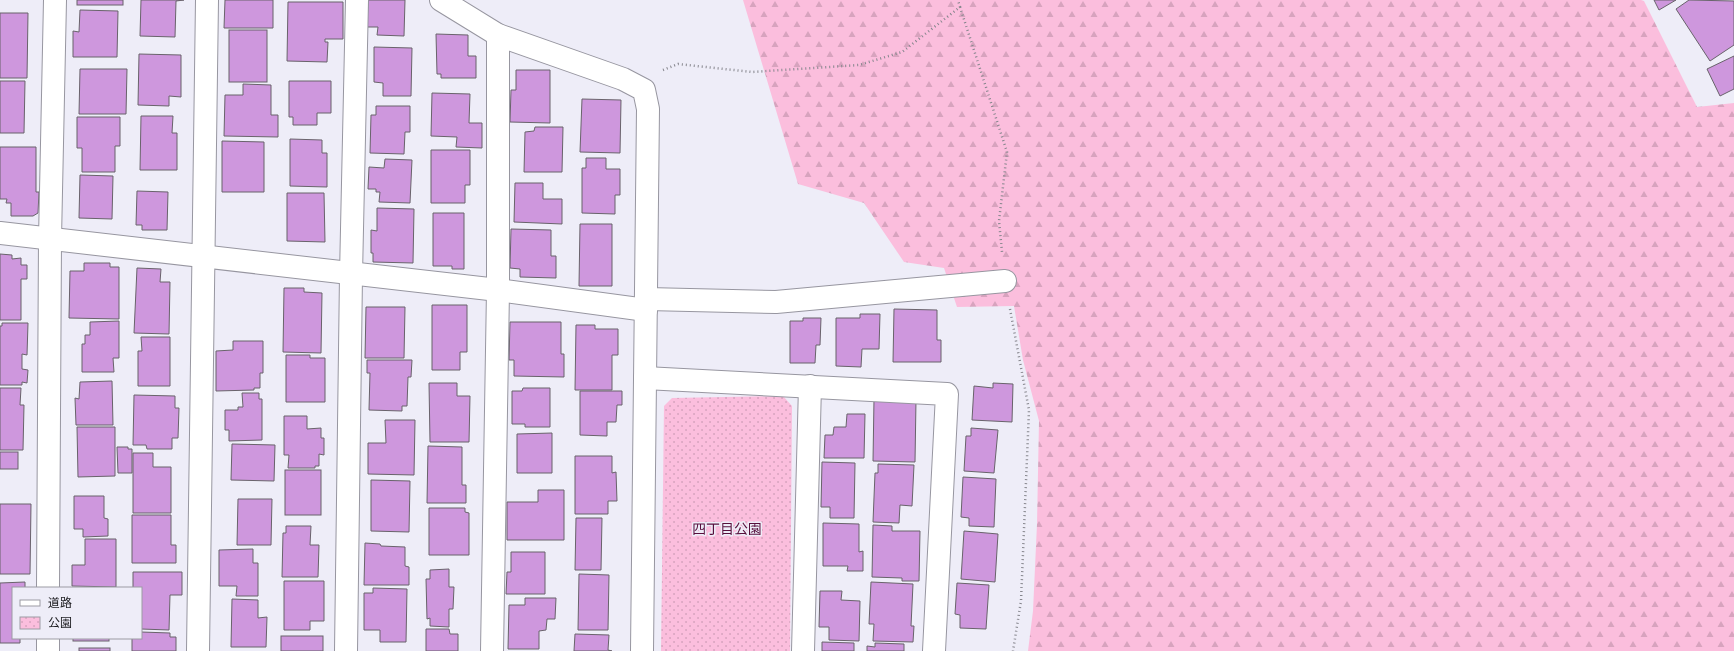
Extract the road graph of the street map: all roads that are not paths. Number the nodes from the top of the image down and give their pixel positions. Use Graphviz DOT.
graph roads {
  1 [pos="55,0"];
  2 [pos="207,0"];
  3 [pos="357,0"];
  4 [pos="441,0"];
  5 [pos="498,35"];
  6 [pos="0,233"];
  7 [pos="50,239"];
  8 [pos="203,256"];
  9 [pos="351,275"];
  10 [pos="1005,281"];
  11 [pos="498,290"];
  12 [pos="647,304"];
  13 [pos="645,378"];
  14 [pos="810,386"];
  15 [pos="48,587"];
  16 [pos="48,639"];
  17 [pos="48,651"];
  18 [pos="198,651"];
  19 [pos="346,651"];
  20 [pos="492,651"];
  21 [pos="642,651"];
  22 [pos="803,651"];
  23 [pos="934,651"];
  1 -- 7 [label="street"];
  2 -- 8 [label="street"];
  3 -- 9 [label="street"];
  4 -- 5 [label="street"];
  5 -- 11 [label="street"];
  5 -- 12 [label="street"];
  6 -- 7 [label="street"];
  7 -- 8 [label="street"];
  7 -- 15 [label="street"];
  8 -- 9 [label="street"];
  8 -- 18 [label="street"];
  9 -- 11 [label="street"];
  9 -- 19 [label="street"];
  10 -- 12 [label="street"];
  11 -- 12 [label="street"];
  11 -- 20 [label="street"];
  12 -- 13 [label="street"];
  13 -- 14 [label="street"];
  13 -- 21 [label="street"];
  14 -- 22 [label="street"];
  14 -- 23 [label="street"];
  16 -- 17 [label="street"];
}
